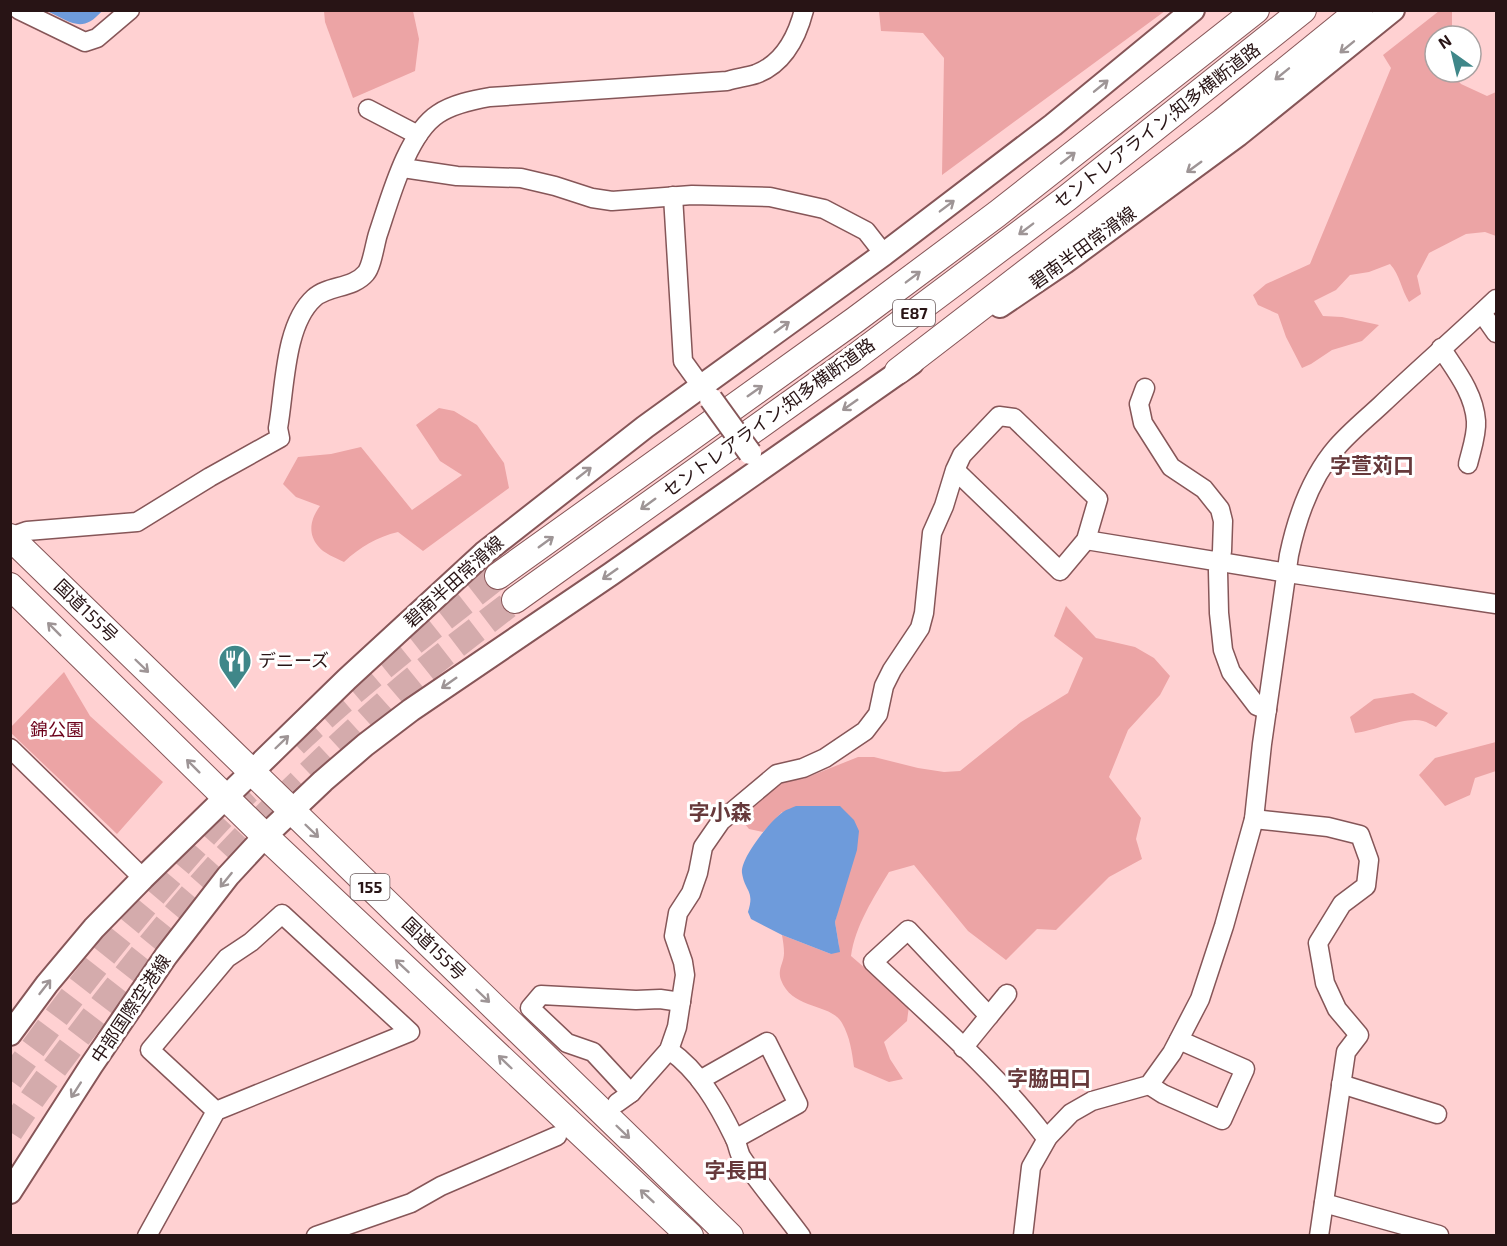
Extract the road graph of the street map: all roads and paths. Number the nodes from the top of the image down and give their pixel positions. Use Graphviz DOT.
graph roads {
  1 [pos="19,10"];
  2 [pos="130,10"];
  3 [pos="804,10"];
  4 [pos="1193,10"];
  5 [pos="1256,10"];
  6 [pos="1303,10"];
  7 [pos="1360,10"];
  8 [pos="1393,10"];
  9 [pos="368,109"];
  10 [pos="418,135"];
  11 [pos="403,168"];
  12 [pos="673,196"];
  13 [pos="884,254"];
  14 [pos="1497,299"];
  15 [pos="1482,313"];
  16 [pos="1497,333"];
  17 [pos="1441,348"];
  18 [pos="897,371"];
  19 [pos="1145,388"];
  20 [pos="706,393"];
  21 [pos="756,460"];
  22 [pos="1468,464"];
  23 [pos="955,470"];
  24 [pos="10,537"];
  25 [pos="1086,540"];
  26 [pos="1220,562"];
  27 [pos="1288,573"];
  28 [pos="498,576"];
  29 [pos="10,586"];
  30 [pos="515,600"];
  31 [pos="1497,604"];
  32 [pos="1267,710"];
  33 [pos="10,748"];
  34 [pos="251,772"];
  35 [pos="225,798"];
  36 [pos="292,811"];
  37 [pos="1254,819"];
  38 [pos="265,836"];
  39 [pos="142,879"];
  40 [pos="1007,994"];
  41 [pos="681,1002"];
  42 [pos="988,1016"];
  43 [pos="10,1034"];
  44 [pos="1179,1040"];
  45 [pos="963,1048"];
  46 [pos="669,1050"];
  47 [pos="700,1080"];
  48 [pos="1149,1084"];
  49 [pos="1341,1084"];
  50 [pos="216,1111"];
  51 [pos="1437,1114"];
  52 [pos="557,1137"];
  53 [pos="1048,1137"];
  54 [pos="735,1139"];
  55 [pos="10,1192"];
  56 [pos="1324,1203"];
  57 [pos="1439,1235"];
  58 [pos="147,1236"];
  59 [pos="316,1236"];
  60 [pos="690,1236"];
  61 [pos="730,1236"];
  62 [pos="801,1236"];
  63 [pos="1023,1236"];
  64 [pos="1319,1236"];
  1 -- 2 [label="street"];
  3 -- 10 [label="street"];
  13 -- 4 [label="main road, 碧南半田常滑線, one-way"];
  28 -- 5 [label="highway, セントレアライン;知多横断道路 / E87, one-way"];
  6 -- 30 [label="highway, セントレアライン;知多横断道路 / E87, one-way"];
  7 -- 18 [label="highway, one-way"];
  8 -- 18 [label="main road, 碧南半田常滑線, one-way"];
  9 -- 10 [label="street"];
  10 -- 11 [label="street"];
  11 -- 12 [label="street"];
  11 -- 24 [label="street"];
  12 -- 13 [label="street"];
  12 -- 20 [label="street"];
  20 -- 13 [label="main road, 碧南半田常滑線, one-way"];
  14 -- 15 [label="street"];
  15 -- 16 [label="street"];
  15 -- 17 [label="street"];
  17 -- 22 [label="street"];
  17 -- 27 [label="street"];
  18 -- 21 [label="main road, 碧南半田常滑線, one-way"];
  19 -- 26 [label="street"];
  20 -- 21 [label="main road, bridge"];
  34 -- 20 [label="main road, 碧南半田常滑線, one-way"];
  21 -- 36 [label="main road, 碧南半田常滑線, one-way"];
  23 -- 25 [label="street"];
  23 -- 25 [label="street"];
  23 -- 41 [label="street"];
  24 -- 34 [label="highway, 国道155号 / 155, one-way"];
  25 -- 26 [label="street"];
  26 -- 27 [label="street"];
  26 -- 32 [label="street"];
  27 -- 31 [label="street"];
  27 -- 32 [label="street"];
  35 -- 29 [label="highway, 国道155号 / 155, one-way"];
  32 -- 37 [label="street"];
  33 -- 39 [label="street"];
  34 -- 35 [label="main road, 碧南半田常滑線"];
  34 -- 36 [label="highway, 国道155号 / 155"];
  35 -- 38 [label="highway, 国道155号 / 155"];
  35 -- 39 [label="main road"];
  36 -- 38 [label="main road, 碧南半田常滑線"];
  36 -- 61 [label="highway, 国道155号 / 155, one-way"];
  37 -- 44 [label="street"];
  37 -- 49 [label="street"];
  38 -- 55 [label="main road, 中部国際空港線, one-way"];
  60 -- 38 [label="highway, 国道155号 / 155, one-way"];
  43 -- 39 [label="main road, one-way"];
  40 -- 42 [label="street"];
  41 -- 46 [label="street"];
  41 -- 46 [label="street"];
  42 -- 45 [label="street"];
  42 -- 45 [label="street"];
  44 -- 48 [label="street"];
  44 -- 48 [label="street"];
  45 -- 53 [label="street"];
  46 -- 47 [label="street"];
  47 -- 54 [label="street"];
  47 -- 54 [label="street"];
  48 -- 53 [label="street"];
  49 -- 51 [label="street"];
  49 -- 56 [label="street"];
  50 -- 50 [label="street"];
  50 -- 58 [label="street"];
  52 -- 59 [label="street"];
  53 -- 63 [label="street"];
  54 -- 62 [label="street"];
  56 -- 57 [label="street"];
  56 -- 64 [label="street"];
}
